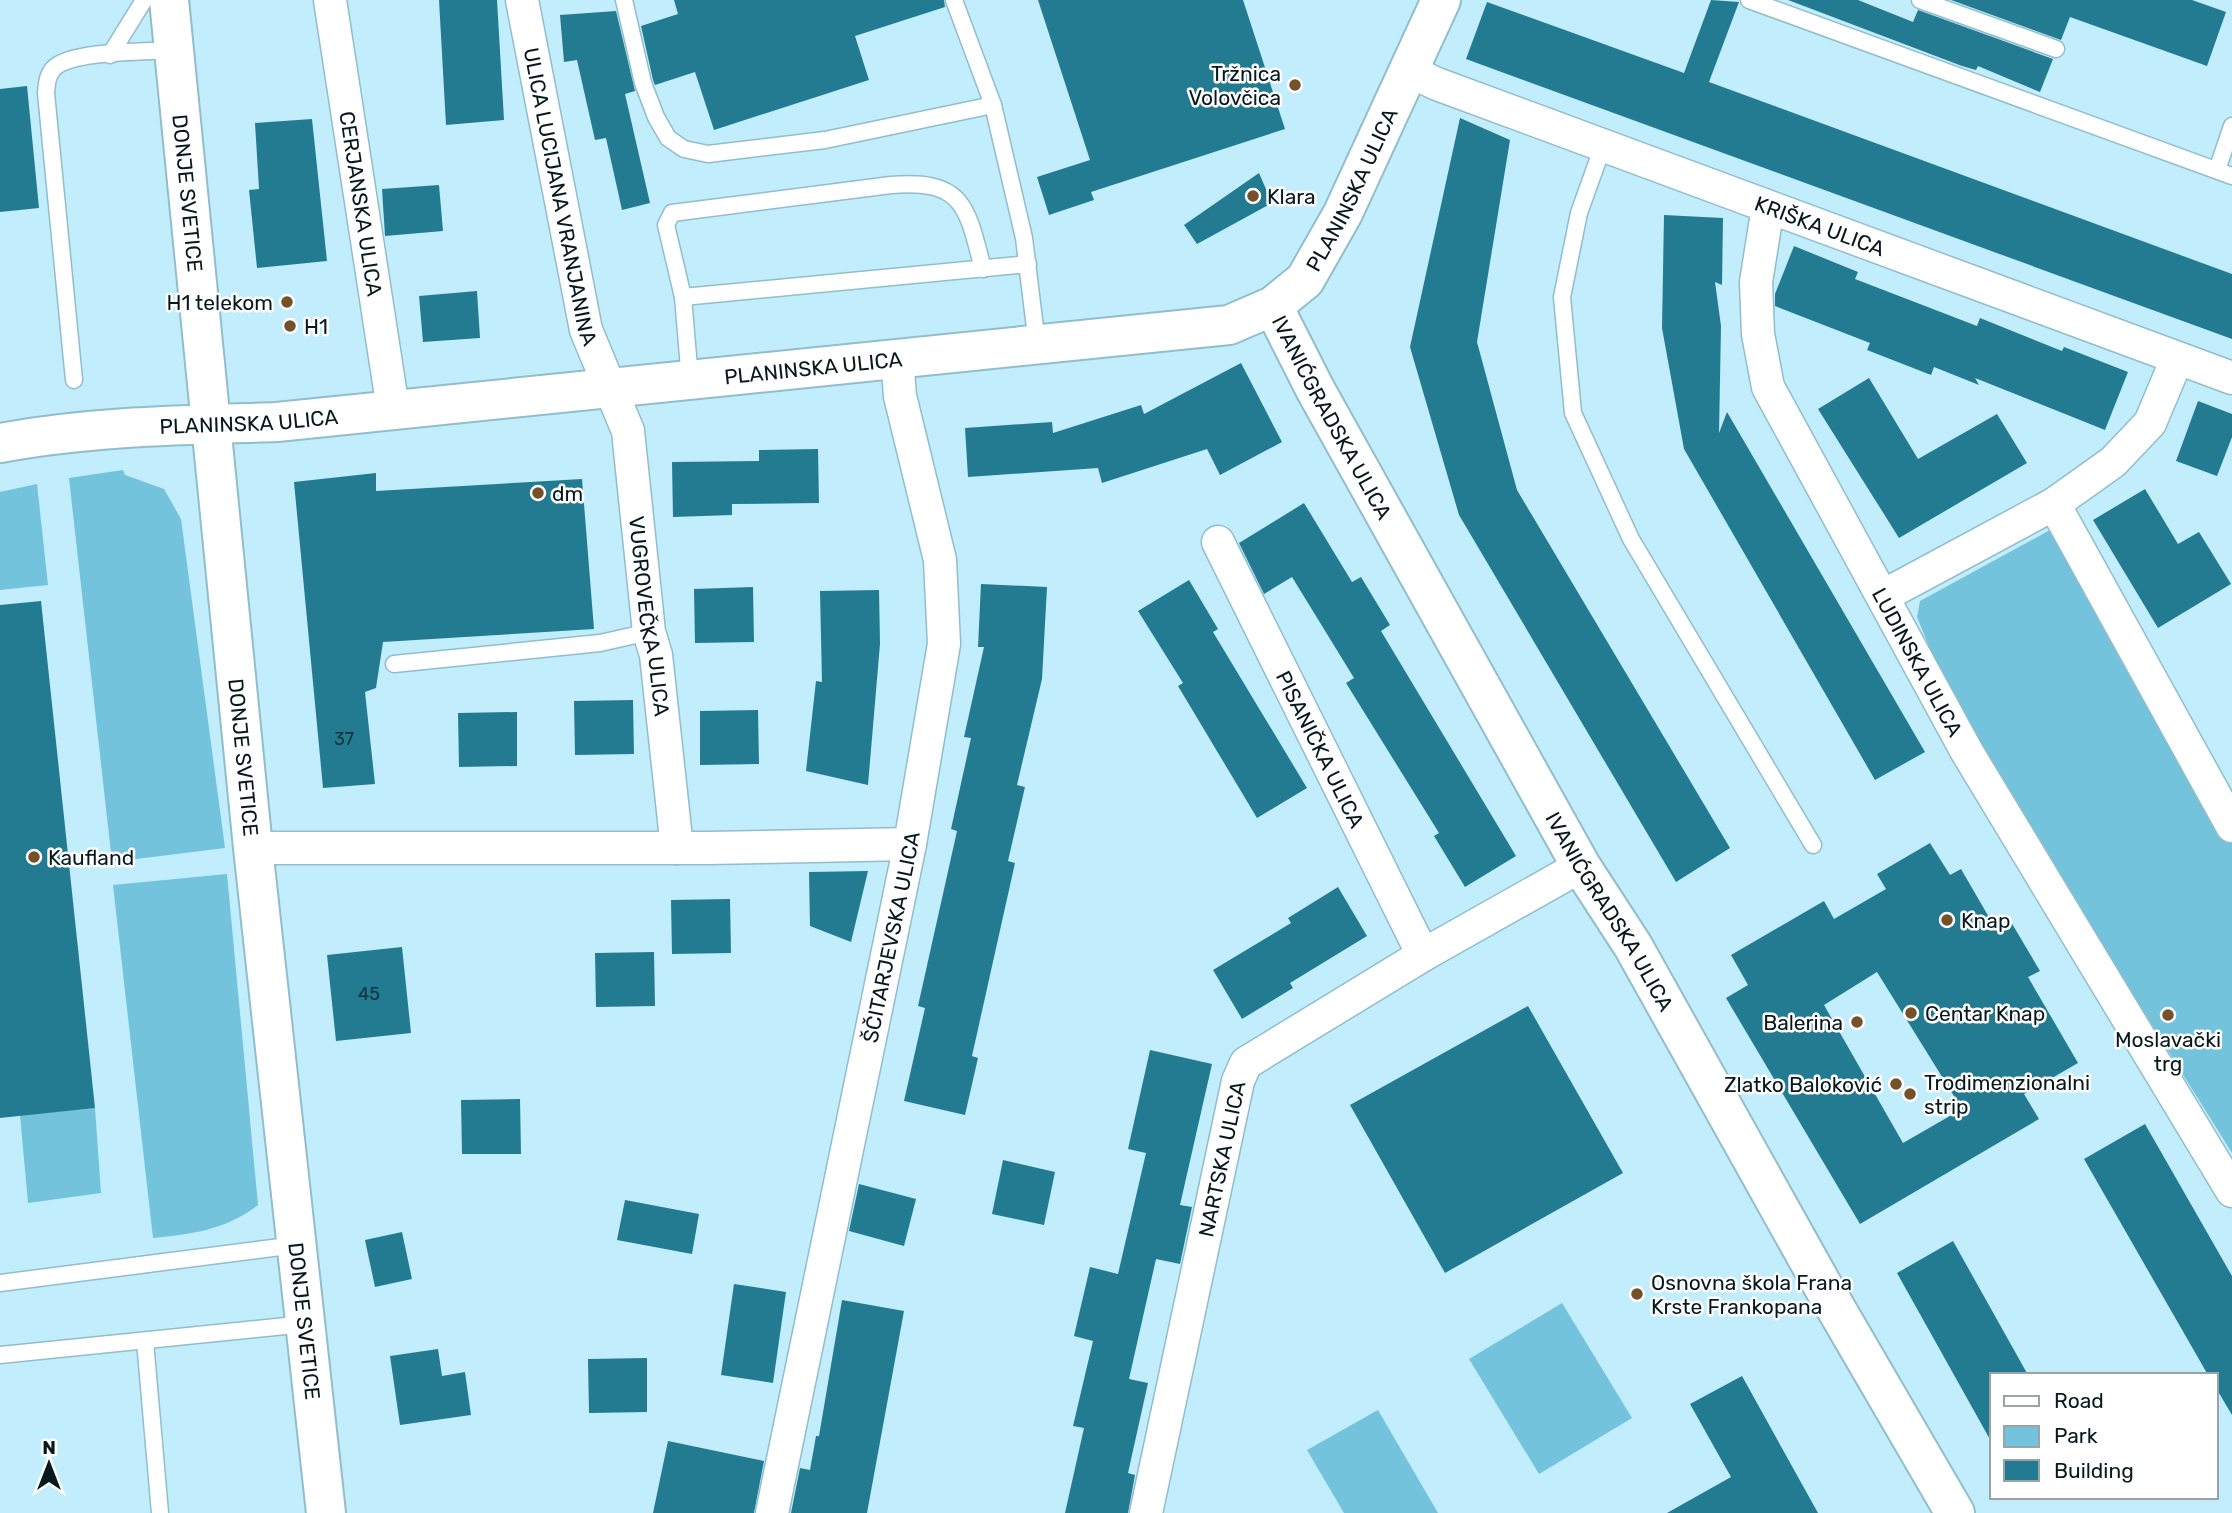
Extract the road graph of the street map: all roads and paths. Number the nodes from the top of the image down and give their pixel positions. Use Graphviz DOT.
graph roads {
  1 [pos="144,0"];
  2 [pos="169,0"];
  3 [pos="330,0"];
  4 [pos="522,0"];
  5 [pos="624,0"];
  6 [pos="954,0"];
  7 [pos="1441,0"];
  8 [pos="1749,0"];
  9 [pos="1920,0"];
  10 [pos="2056,49"];
  11 [pos="174,50"];
  12 [pos="110,55"];
  13 [pos="1409,71"];
  14 [pos="993,106"];
  15 [pos="2232,126"];
  16 [pos="1603,146"];
  17 [pos="2224,173"];
  18 [pos="1768,208"];
  19 [pos="1028,264"];
  20 [pos="983,269"];
  21 [pos="683,297"];
  22 [pos="1273,306"];
  23 [pos="1037,344"];
  24 [pos="897,358"];
  25 [pos="2177,359"];
  26 [pos="2232,378"];
  27 [pos="74,380"];
  28 [pos="690,380"];
  29 [pos="608,389"];
  30 [pos="393,409"];
  31 [pos="214,424"];
  32 [pos="0,443"];
  33 [pos="2054,504"];
  34 [pos="1218,542"];
  35 [pos="1883,596"];
  36 [pos="649,632"];
  37 [pos="394,664"];
  38 [pos="2232,826"];
  39 [pos="910,844"];
  40 [pos="1813,845"];
  41 [pos="253,848"];
  42 [pos="677,848"];
  43 [pos="1581,866"];
  44 [pos="1423,955"];
  45 [pos="2232,1191"];
  46 [pos="297,1245"];
  47 [pos="0,1283"];
  48 [pos="305,1324"];
  49 [pos="145,1341"];
  50 [pos="0,1355"];
  51 [pos="160,1513"];
  52 [pos="326,1513"];
  53 [pos="772,1513"];
  54 [pos="1146,1513"];
  55 [pos="1955,1513"];
  1 -- 12 [label="lane"];
  2 -- 11 [label="street, DONJE SVETICE"];
  3 -- 30 [label="street, CERJANSKA ULICA"];
  4 -- 29 [label="street, ULICA LUCIJANA VRANJANINA"];
  5 -- 14 [label="lane"];
  6 -- 14 [label="lane"];
  7 -- 13 [label="street, PLANINSKA ULICA"];
  8 -- 17 [label="lane"];
  9 -- 10 [label="lane"];
  11 -- 12 [label="lane"];
  11 -- 31 [label="street, DONJE SVETICE"];
  12 -- 27 [label="lane"];
  13 -- 16 [label="street, KRIŠKA ULICA"];
  13 -- 22 [label="street, PLANINSKA ULICA"];
  14 -- 19 [label="lane"];
  15 -- 17 [label="lane"];
  16 -- 18 [label="street, KRIŠKA ULICA"];
  16 -- 40 [label="lane"];
  18 -- 25 [label="street, KRIŠKA ULICA"];
  18 -- 35 [label="street, LUDINSKA ULICA"];
  19 -- 20 [label="lane"];
  19 -- 23 [label="lane"];
  20 -- 21 [label="lane"];
  20 -- 21 [label="lane"];
  21 -- 28 [label="lane"];
  22 -- 23 [label="street, PLANINSKA ULICA"];
  22 -- 43 [label="street, IVANIĆGRADSKA ULICA"];
  23 -- 24 [label="street, PLANINSKA ULICA"];
  24 -- 28 [label="street, PLANINSKA ULICA"];
  24 -- 39 [label="street, ŠČITARJEVSKA ULICA"];
  25 -- 26 [label="street, KRIŠKA ULICA"];
  25 -- 33 [label="street"];
  28 -- 29 [label="street, PLANINSKA ULICA"];
  29 -- 30 [label="street, PLANINSKA ULICA"];
  29 -- 36 [label="street, VUGROVEČKA ULICA"];
  30 -- 31 [label="street, PLANINSKA ULICA"];
  31 -- 32 [label="street, PLANINSKA ULICA"];
  31 -- 41 [label="street, DONJE SVETICE"];
  33 -- 35 [label="street"];
  33 -- 38 [label="street"];
  34 -- 44 [label="street, PISANIČKA ULICA"];
  35 -- 45 [label="street, LUDINSKA ULICA"];
  36 -- 37 [label="lane"];
  36 -- 42 [label="street, VUGROVEČKA ULICA"];
  39 -- 42 [label="street"];
  39 -- 53 [label="street, ŠČITARJEVSKA ULICA"];
  41 -- 42 [label="street"];
  41 -- 46 [label="street, DONJE SVETICE"];
  43 -- 44 [label="street, NARTSKA ULICA"];
  43 -- 55 [label="street, IVANIĆGRADSKA ULICA"];
  44 -- 54 [label="street, NARTSKA ULICA"];
  46 -- 47 [label="lane"];
  46 -- 48 [label="street, DONJE SVETICE"];
  48 -- 49 [label="lane"];
  48 -- 52 [label="street, DONJE SVETICE"];
  49 -- 50 [label="lane"];
  49 -- 51 [label="lane"];
}
